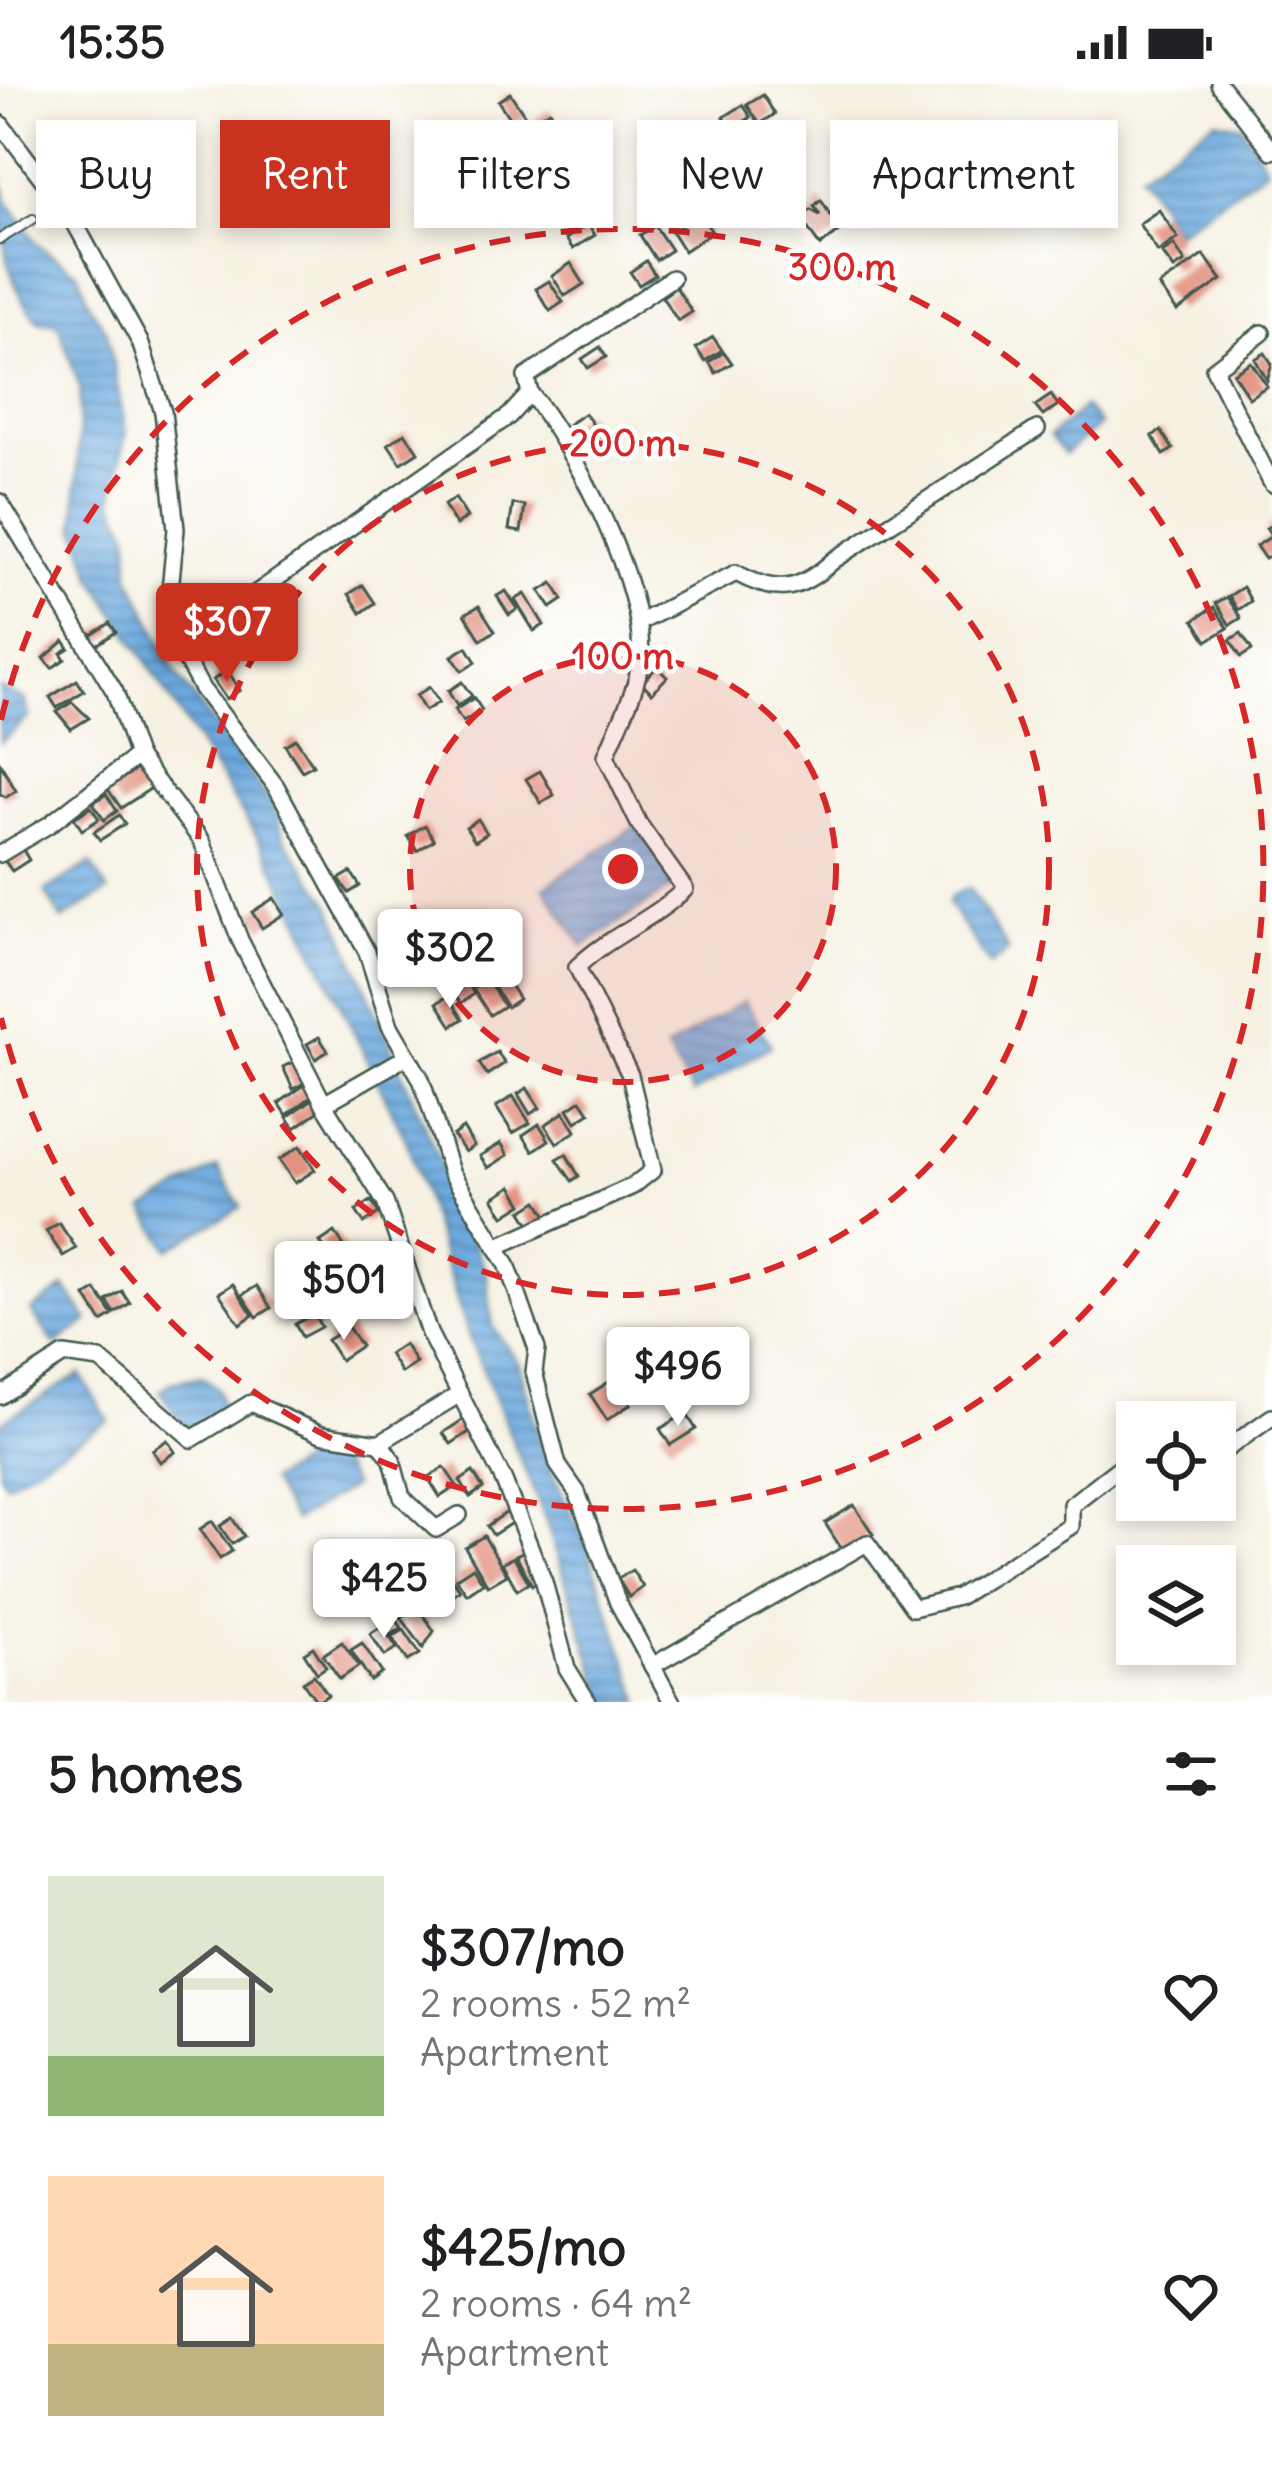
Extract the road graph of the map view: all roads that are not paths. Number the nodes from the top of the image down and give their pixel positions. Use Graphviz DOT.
graph roads {
  1 [pos="1219,84"];
  2 [pos="0,123"];
  3 [pos="1272,151"];
  4 [pos="29,221"];
  5 [pos="0,239"];
  6 [pos="672,278"];
  7 [pos="1262,333"];
  8 [pos="530,393"];
  9 [pos="1037,429"];
  10 [pos="1272,484"];
  11 [pos="0,502"];
  12 [pos="642,621"];
  13 [pos="179,647"];
  14 [pos="137,756"];
  15 [pos="0,854"];
  16 [pos="404,1058"];
  17 [pos="324,1104"];
  18 [pos="496,1247"];
  19 [pos="460,1394"];
  20 [pos="0,1396"];
  21 [pos="1272,1417"];
  22 [pos="1236,1442"];
  23 [pos="379,1443"];
  24 [pos="1116,1470"];
  25 [pos="459,1515"];
  26 [pos="652,1666"];
  27 [pos="588,1702"];
  28 [pos="671,1702"];
  1 -- 3 [label="street"];
  2 -- 13 [label="street"];
  4 -- 5 [label="lane"];
  6 -- 8 [label="street"];
  7 -- 10 [label="street"];
  8 -- 12 [label="street"];
  8 -- 13 [label="street"];
  9 -- 12 [label="street"];
  11 -- 14 [label="street"];
  12 -- 18 [label="street"];
  13 -- 16 [label="street"];
  14 -- 15 [label="street"];
  14 -- 17 [label="street"];
  16 -- 17 [label="street"];
  16 -- 18 [label="street"];
  17 -- 19 [label="street"];
  18 -- 26 [label="street"];
  19 -- 23 [label="street"];
  19 -- 27 [label="street"];
  20 -- 23 [label="street"];
  21 -- 22 [label="street"];
  23 -- 25 [label="street"];
  24 -- 26 [label="street"];
  26 -- 28 [label="street"];
}
